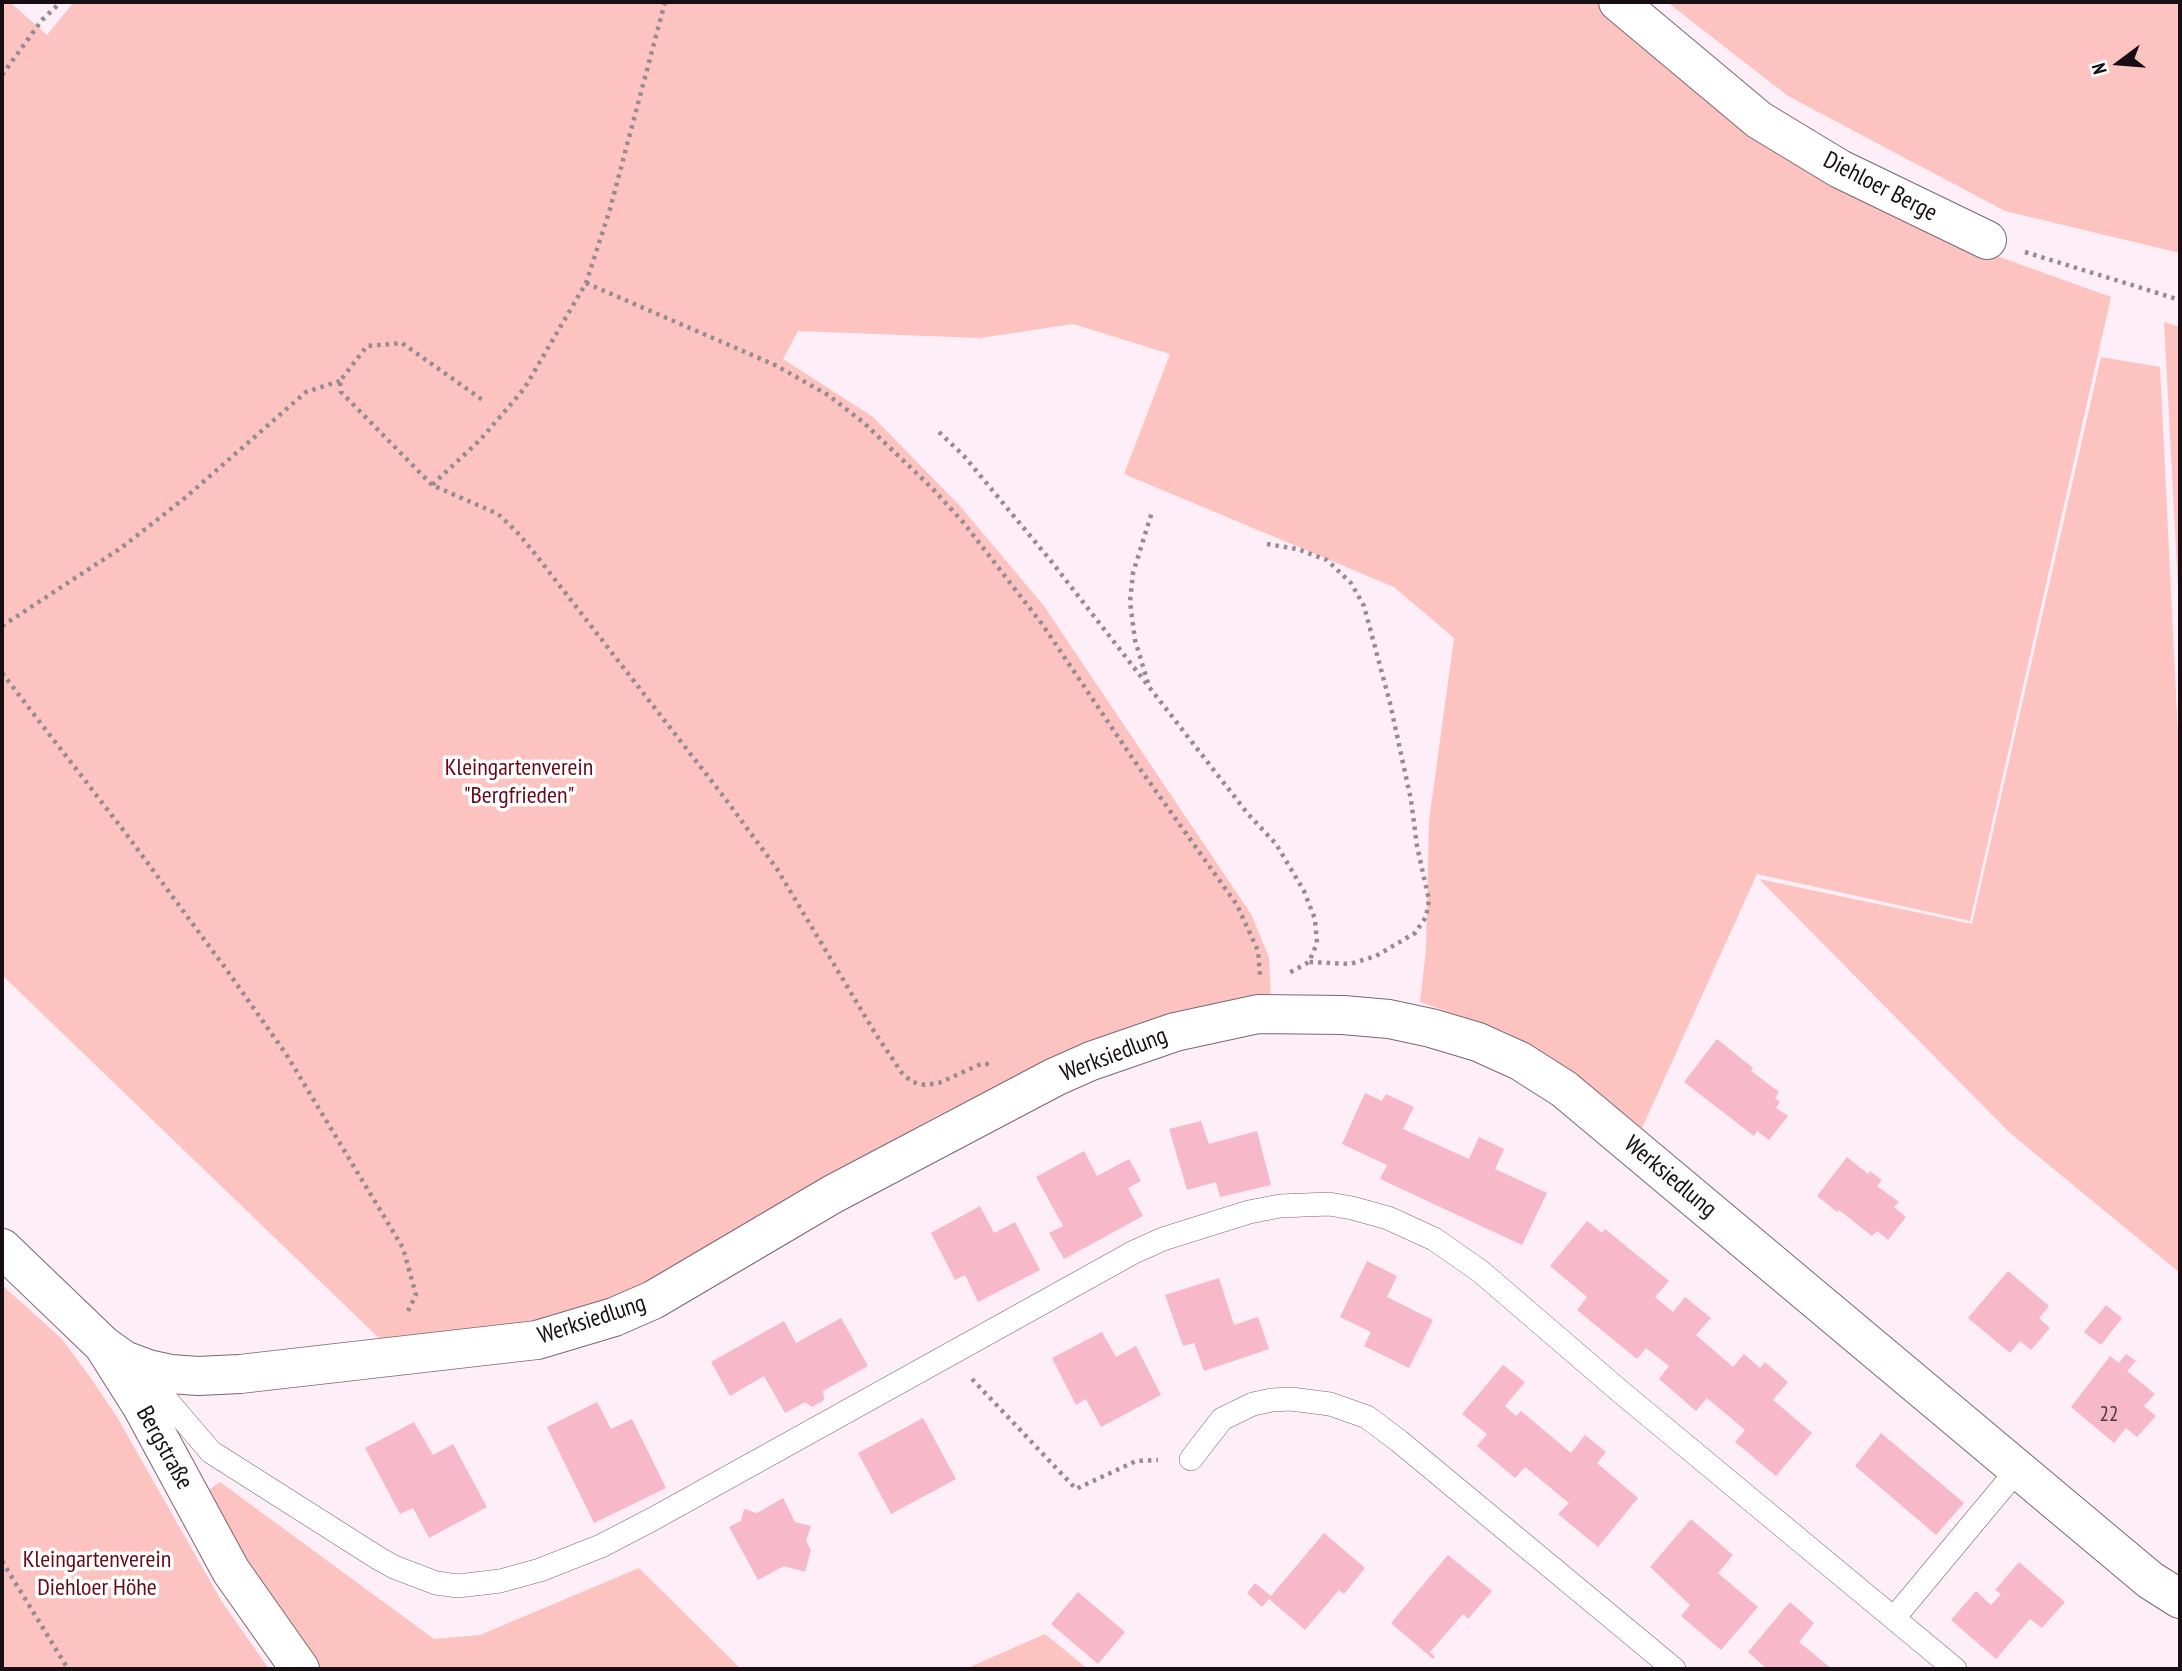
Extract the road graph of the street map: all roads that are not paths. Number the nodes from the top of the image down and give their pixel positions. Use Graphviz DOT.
graph roads {
  1 [pos="1618,2"];
  2 [pos="1987,240"];
  3 [pos="2,1248"];
  4 [pos="113,1352"];
  5 [pos="1191,1459"];
  6 [pos="2018,1469"];
  7 [pos="2180,1599"];
  8 [pos="1894,1618"];
  9 [pos="300,1669"];
  10 [pos="1674,1669"];
  11 [pos="1955,1669"];
  1 -- 2 [label="street, Diehloer Berge"];
  3 -- 4 [label="street, Bergstraße"];
  4 -- 6 [label="street, Werksiedlung"];
  4 -- 8 [label="lane"];
  4 -- 9 [label="street, Bergstraße"];
  5 -- 10 [label="lane"];
  6 -- 7 [label="street, Werksiedlung"];
  6 -- 8 [label="lane"];
  8 -- 11 [label="lane"];
}
